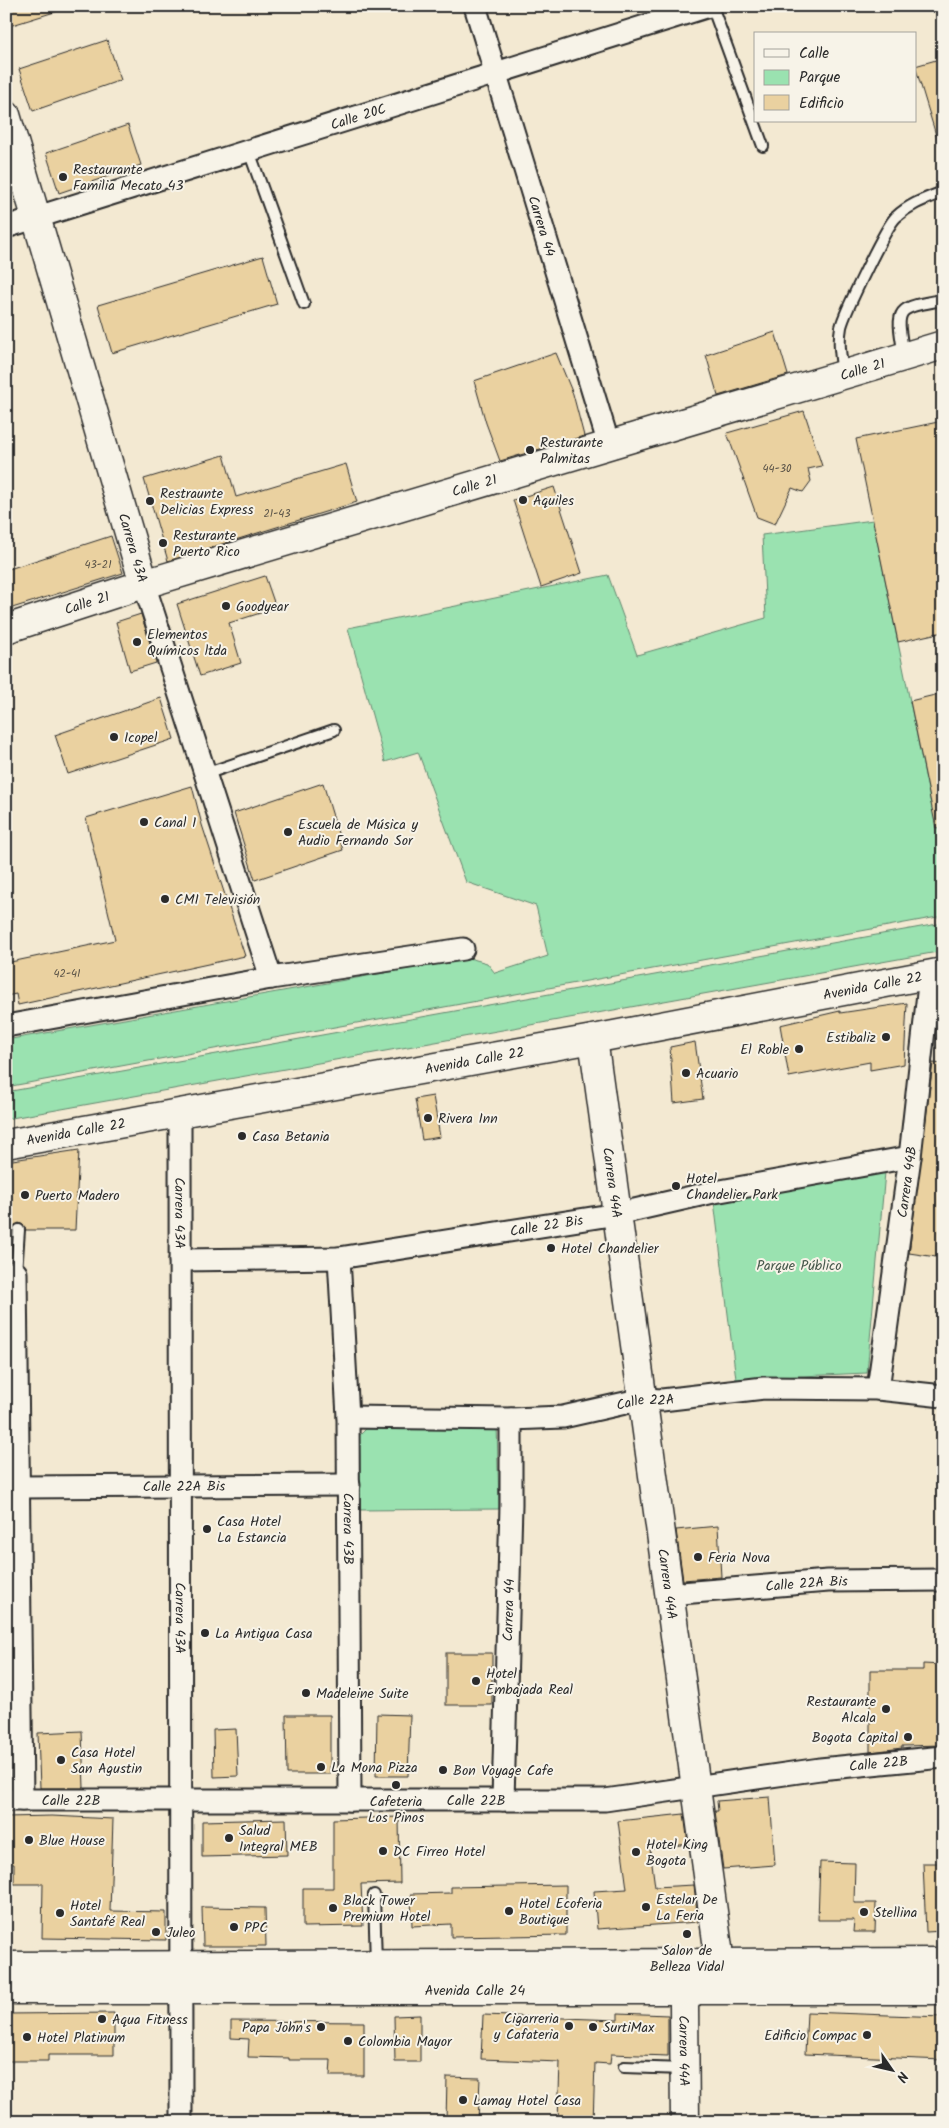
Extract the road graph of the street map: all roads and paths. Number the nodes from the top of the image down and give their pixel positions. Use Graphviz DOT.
graph roads {
  1 [pos="475,6"];
  2 [pos="711,6"];
  3 [pos="495,72"];
  4 [pos="6,115"];
  5 [pos="754,122"];
  6 [pos="754,122"];
  7 [pos="763,146"];
  8 [pos="249,151"];
  9 [pos="943,192"];
  10 [pos="36,218"];
  11 [pos="6,227"];
  12 [pos="943,300"];
  13 [pos="304,304"];
  14 [pos="943,345"];
  15 [pos="904,356"];
  16 [pos="843,375"];
  17 [pos="609,445"];
  18 [pos="144,584"];
  19 [pos="6,629"];
  20 [pos="334,730"];
  21 [pos="205,774"];
  22 [pos="463,950"];
  23 [pos="936,974"];
  24 [pos="270,978"];
  25 [pos="6,1026"];
  26 [pos="593,1039"];
  27 [pos="180,1114"];
  28 [pos="6,1144"];
  29 [pos="910,1157"];
  30 [pos="617,1214"];
  31 [pos="19,1230"];
  32 [pos="339,1258"];
  33 [pos="180,1260"];
  34 [pos="11,1273"];
  35 [pos="878,1389"];
  36 [pos="943,1396"];
  37 [pos="643,1399"];
  38 [pos="348,1417"];
  39 [pos="511,1419"];
  40 [pos="180,1486"];
  41 [pos="349,1486"];
  42 [pos="19,1487"];
  43 [pos="943,1580"];
  44 [pos="669,1594"];
  45 [pos="943,1757"];
  46 [pos="696,1788"];
  47 [pos="14,1800"];
  48 [pos="181,1800"];
  49 [pos="350,1800"];
  50 [pos="503,1800"];
  51 [pos="374,1896"];
  52 [pos="943,1962"];
  53 [pos="709,1963"];
  54 [pos="376,1965"];
  55 [pos="6,1966"];
  56 [pos="181,1977"];
  57 [pos="693,1989"];
  58 [pos="6,1990"];
  59 [pos="943,1990"];
  60 [pos="624,2067"];
  61 [pos="685,2069"];
  62 [pos="181,2122"];
  63 [pos="685,2122"];
  1 -- 3 [label="street, Carrera 44"];
  2 -- 3 [label="street, Calle 20C"];
  2 -- 6 [label="lane"];
  3 -- 8 [label="street, Calle 20C"];
  3 -- 17 [label="street, Carrera 44"];
  4 -- 10 [label="street, Carrera 43A"];
  5 -- 7 [label="lane"];
  8 -- 10 [label="street, Calle 20C"];
  8 -- 13 [label="lane"];
  9 -- 16 [label="lane"];
  10 -- 11 [label="street, Calle 20C"];
  10 -- 18 [label="street, Carrera 43A"];
  12 -- 15 [label="lane"];
  14 -- 15 [label="street, Calle 21"];
  15 -- 16 [label="street, Calle 21"];
  16 -- 17 [label="street, Calle 21"];
  17 -- 18 [label="street, Calle 21"];
  18 -- 19 [label="street, Calle 21"];
  18 -- 21 [label="street, Carrera 43A"];
  20 -- 21 [label="lane"];
  21 -- 24 [label="street, Carrera 43A"];
  22 -- 24 [label="street"];
  23 -- 26 [label="street, Avenida Calle 22"];
  23 -- 29 [label="street, Carrera 44B"];
  24 -- 25 [label="street"];
  26 -- 27 [label="street, Avenida Calle 22"];
  26 -- 30 [label="street, Carrera 44A"];
  27 -- 28 [label="street, Avenida Calle 22"];
  27 -- 33 [label="street, Carrera 43A"];
  29 -- 30 [label="street, Calle 22 Bis"];
  29 -- 35 [label="street, Carrera 44B"];
  30 -- 32 [label="street, Calle 22 Bis"];
  30 -- 37 [label="street, Carrera 44A"];
  31 -- 34 [label="lane"];
  32 -- 33 [label="street, Calle 22 Bis"];
  32 -- 38 [label="street, Carrera 43B"];
  33 -- 40 [label="street, Carrera 43A"];
  34 -- 42 [label="street"];
  35 -- 36 [label="street, Calle 22A"];
  35 -- 37 [label="street, Calle 22A"];
  37 -- 39 [label="street, Calle 22A"];
  37 -- 44 [label="street, Carrera 44A"];
  38 -- 39 [label="street, Calle 22A"];
  38 -- 41 [label="street, Carrera 43B"];
  39 -- 50 [label="street, Carrera 44"];
  40 -- 41 [label="street, Calle 22A Bis"];
  40 -- 42 [label="street, Calle 22A Bis"];
  40 -- 48 [label="street, Carrera 43A"];
  41 -- 49 [label="street, Carrera 43B"];
  42 -- 47 [label="street"];
  43 -- 44 [label="street, Calle 22A Bis"];
  44 -- 46 [label="street, Carrera 44A"];
  45 -- 46 [label="street, Calle 22B"];
  46 -- 50 [label="street, Calle 22B"];
  46 -- 53 [label="street, Carrera 44A"];
  47 -- 48 [label="street, Calle 22B"];
  48 -- 49 [label="street, Calle 22B"];
  48 -- 56 [label="street, Carrera 43A"];
  49 -- 50 [label="street, Calle 22B"];
  51 -- 54 [label="lane"];
  52 -- 53 [label="street, Avenida Calle 24"];
  53 -- 54 [label="street, Avenida Calle 24"];
  53 -- 57 [label="street, Carrera 44A"];
  54 -- 56 [label="street, Avenida Calle 24"];
  55 -- 56 [label="street, Avenida Calle 24"];
  56 -- 57 [label="street, Avenida Calle 24"];
  56 -- 58 [label="street, Avenida Calle 24"];
  56 -- 62 [label="street, Carrera 43A"];
  57 -- 59 [label="street, Avenida Calle 24"];
  57 -- 61 [label="street, Carrera 44A"];
  60 -- 61 [label="lane"];
  61 -- 63 [label="street, Carrera 44A"];
}
